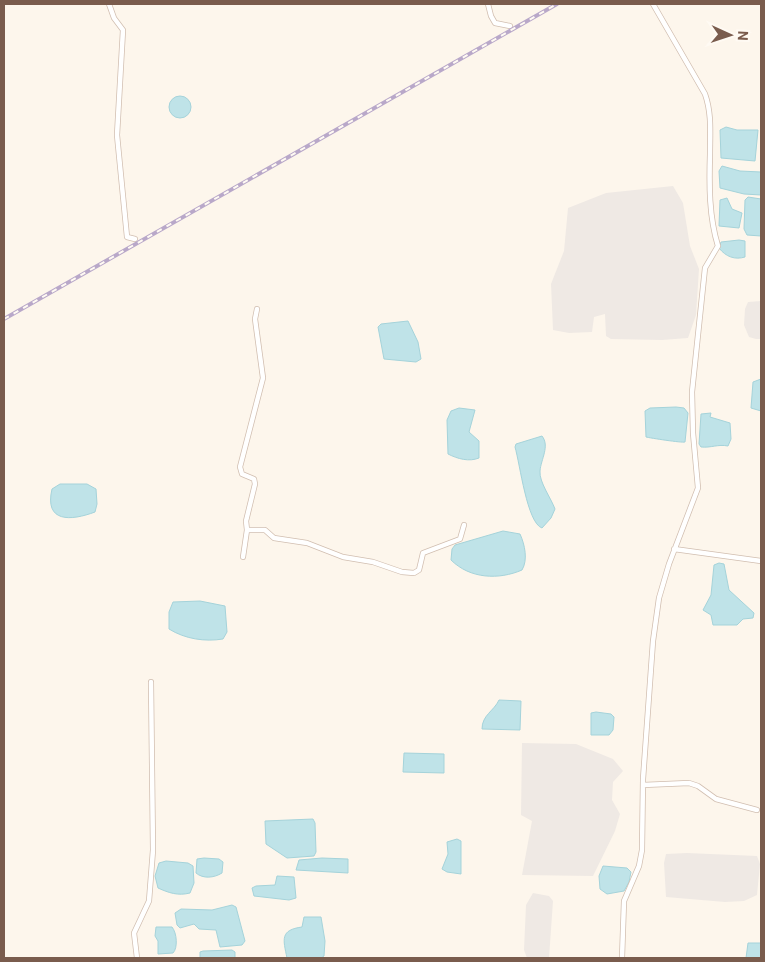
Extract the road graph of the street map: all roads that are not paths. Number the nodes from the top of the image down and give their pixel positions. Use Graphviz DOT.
graph roads {
  1 [pos="109,4"];
  2 [pos="488,4"];
  3 [pos="653,4"];
  4 [pos="510,26"];
  5 [pos="135,239"];
  6 [pos="257,309"];
  7 [pos="464,525"];
  8 [pos="247,530"];
  9 [pos="674,549"];
  10 [pos="242,557"];
  11 [pos="761,561"];
  12 [pos="151,682"];
  13 [pos="643,785"];
  14 [pos="757,810"];
  15 [pos="137,958"];
  16 [pos="622,958"];
  1 -- 5 [label="street"];
  2 -- 4 [label="street"];
  3 -- 9 [label="street"];
  6 -- 8 [label="street"];
  7 -- 8 [label="street"];
  8 -- 10 [label="street"];
  9 -- 11 [label="street"];
  9 -- 13 [label="street"];
  12 -- 15 [label="street"];
  13 -- 14 [label="street"];
  13 -- 16 [label="street"];
}
